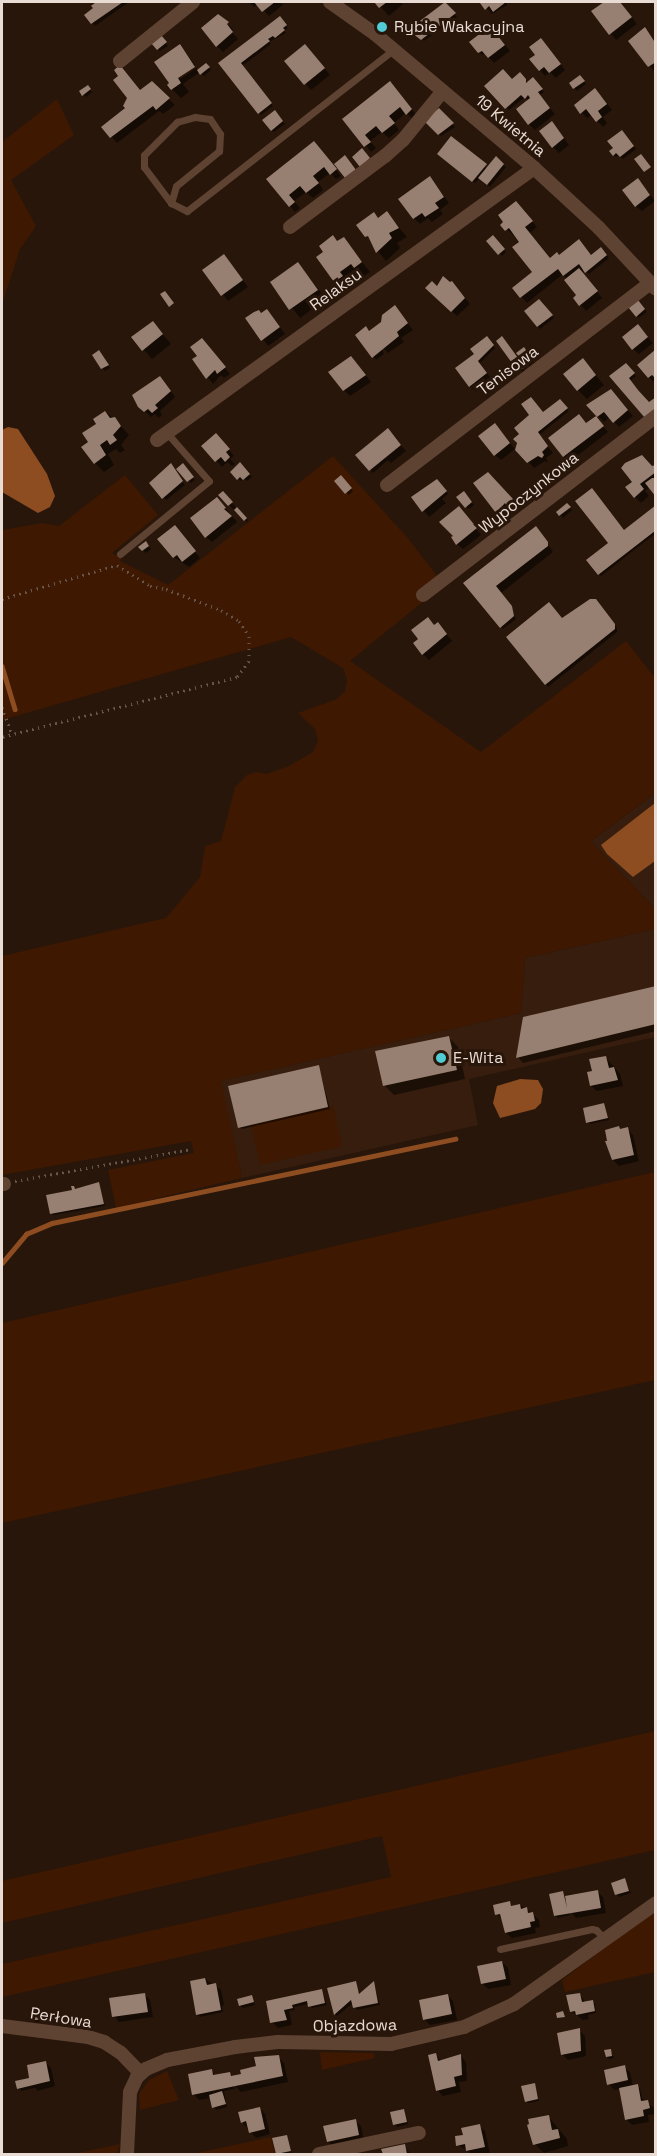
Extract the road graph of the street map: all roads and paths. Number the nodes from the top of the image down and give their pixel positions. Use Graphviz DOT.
graph roads {
  1 [pos="193,2"];
  2 [pos="330,2"];
  3 [pos="394,49"];
  4 [pos="120,61"];
  5 [pos="443,91"];
  6 [pos="534,168"];
  7 [pos="171,203"];
  8 [pos="290,226"];
  9 [pos="653,286"];
  10 [pos="656,416"];
  11 [pos="162,436"];
  12 [pos="387,485"];
  13 [pos="120,554"];
  14 [pos="423,595"];
  15 [pos="2,599"];
  16 [pos="2,707"];
  17 [pos="12,734"];
  18 [pos="2,737"];
  19 [pos="190,1149"];
  20 [pos="3,1184"];
  21 [pos="656,1903"];
  22 [pos="605,1940"];
  23 [pos="500,1949"];
  24 [pos="2,2026"];
  25 [pos="140,2073"];
  26 [pos="419,2133"];
  27 [pos="127,2154"];
  28 [pos="320,2154"];
  1 -- 4 [label="street"];
  2 -- 3 [label="street, 19 Kwietnia"];
  3 -- 5 [label="street, 19 Kwietnia"];
  3 -- 7 [label="lane"];
  5 -- 6 [label="street, 19 Kwietnia"];
  5 -- 8 [label="street"];
  6 -- 9 [label="street, 19 Kwietnia"];
  6 -- 11 [label="street, Relaksu"];
  7 -- 7 [label="lane"];
  9 -- 12 [label="street, Tenisowa"];
  10 -- 14 [label="street, Wypoczynkowa"];
  11 -- 13 [label="lane"];
  15 -- 17 [label="path"];
  16 -- 17 [label="path"];
  17 -- 18 [label="path"];
  19 -- 20 [label="path"];
  21 -- 22 [label="street, Objazdowa"];
  22 -- 23 [label="lane"];
  22 -- 25 [label="street, Objazdowa"];
  24 -- 25 [label="street, Perłowa"];
  25 -- 27 [label="street"];
  26 -- 28 [label="street"];
}
